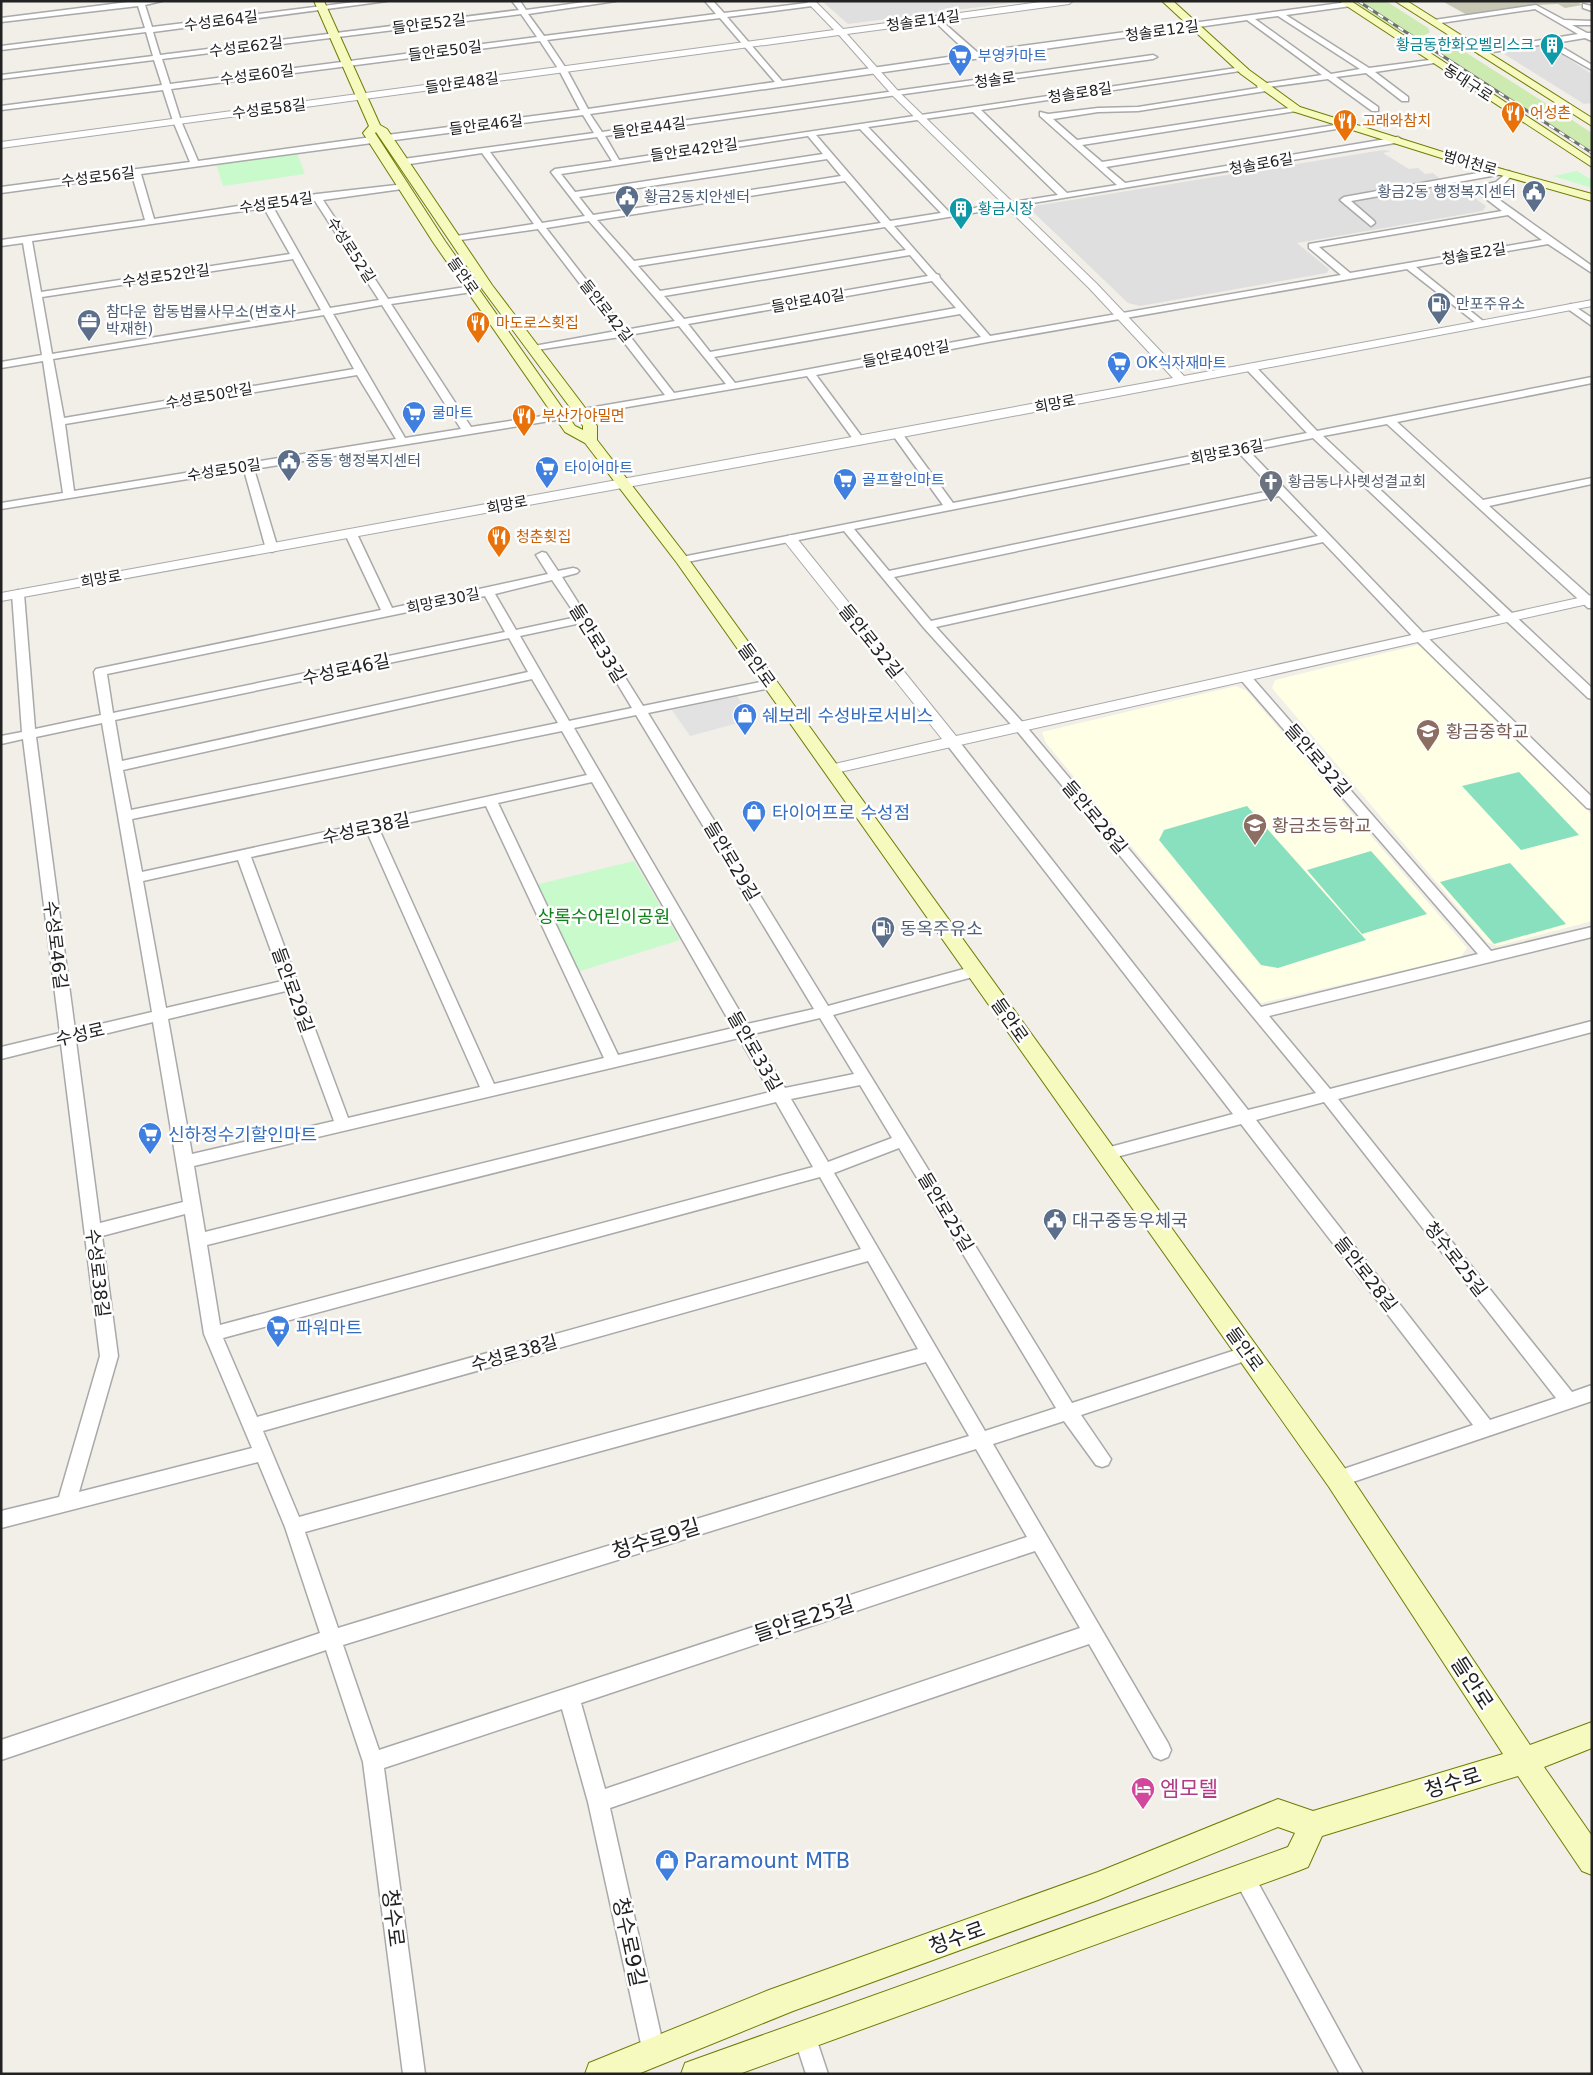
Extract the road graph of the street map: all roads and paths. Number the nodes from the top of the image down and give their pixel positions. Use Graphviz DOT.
graph roads {
  1 [pos="158,1"];
  2 [pos="383,1"];
  3 [pos="516,1"];
  4 [pos="612,1"];
  5 [pos="709,1"];
  6 [pos="1069,1"];
  7 [pos="1167,1"];
  8 [pos="1400,1"];
  9 [pos="140,2"];
  10 [pos="811,2"];
  11 [pos="1064,2"];
  12 [pos="1346,3"];
  13 [pos="320,5"];
  14 [pos="524,12"];
  15 [pos="1280,14"];
  16 [pos="721,16"];
  17 [pos="936,18"];
  18 [pos="1249,18"];
  19 [pos="1,20"];
  20 [pos="1563,22"];
  21 [pos="1434,23"];
  22 [pos="1592,23"];
  23 [pos="1195,26"];
  24 [pos="150,30"];
  25 [pos="1387,30"];
  26 [pos="841,32"];
  27 [pos="1537,34"];
  28 [pos="1430,35"];
  29 [pos="335,36"];
  30 [pos="1590,36"];
  31 [pos="1418,37"];
  32 [pos="542,39"];
  33 [pos="1548,42"];
  34 [pos="1536,44"];
  35 [pos="748,45"];
  36 [pos="1,48"];
  37 [pos="1482,52"];
  38 [pos="975,55"];
  39 [pos="1153,57"];
  40 [pos="158,58"];
  41 [pos="1434,61"];
  42 [pos="347,64"];
  43 [pos="1592,68"];
  44 [pos="1240,69"];
  45 [pos="563,70"];
  46 [pos="1367,70"];
  47 [pos="874,71"];
  48 [pos="1330,76"];
  49 [pos="1,77"];
  50 [pos="781,84"];
  51 [pos="167,87"];
  52 [pos="1264,88"];
  53 [pos="896,94"];
  54 [pos="361,97"];
  55 [pos="1405,99"];
  56 [pos="1029,101"];
  57 [pos="1,108"];
  58 [pos="976,109"];
  59 [pos="1296,109"];
  60 [pos="1375,109"];
  61 [pos="585,112"];
  62 [pos="1047,117"];
  63 [pos="920,118"];
  64 [pos="177,121"];
  65 [pos="1592,123"];
  66 [pos="1348,125"];
  67 [pos="862,126"];
  68 [pos="374,133"];
  69 [pos="810,133"];
  70 [pos="600,135"];
  71 [pos="387,138"];
  72 [pos="1398,140"];
  73 [pos="1077,143"];
  74 [pos="1,144"];
  75 [pos="485,151"];
  76 [pos="829,156"];
  77 [pos="616,161"];
  78 [pos="403,162"];
  79 [pos="195,164"];
  80 [pos="1592,164"];
  81 [pos="1100,165"];
  82 [pos="136,173"];
  83 [pos="1505,173"];
  84 [pos="847,178"];
  85 [pos="402,186"];
  86 [pos="1123,186"];
  87 [pos="1,190"];
  88 [pos="572,194"];
  89 [pos="1065,196"];
  90 [pos="317,198"];
  91 [pos="1592,198"];
  92 [pos="267,205"];
  93 [pos="1012,205"];
  94 [pos="1510,212"];
  95 [pos="946,214"];
  96 [pos="591,218"];
  97 [pos="150,222"];
  98 [pos="887,223"];
  99 [pos="1371,223"];
  100 [pos="540,226"];
  101 [pos="27,239"];
  102 [pos="456,239"];
  103 [pos="1550,241"];
  104 [pos="1,243"];
  105 [pos="913,252"];
  106 [pos="295,256"];
  107 [pos="633,264"];
  108 [pos="1408,265"];
  109 [pos="1592,270"];
  110 [pos="1348,276"];
  111 [pos="936,278"];
  112 [pos="472,289"];
  113 [pos="658,294"];
  114 [pos="37,295"];
  115 [pos="386,302"];
  116 [pos="1592,303"];
  117 [pos="1571,307"];
  118 [pos="964,310"];
  119 [pos="328,312"];
  120 [pos="1120,316"];
  121 [pos="1480,323"];
  122 [pos="1592,323"];
  123 [pos="681,324"];
  124 [pos="624,334"];
  125 [pos="988,338"];
  126 [pos="534,349"];
  127 [pos="707,356"];
  128 [pos="48,358"];
  129 [pos="1,365"];
  130 [pos="1251,368"];
  131 [pos="360,371"];
  132 [pos="810,373"];
  133 [pos="1592,380"];
  134 [pos="1182,381"];
  135 [pos="733,387"];
  136 [pos="672,397"];
  137 [pos="581,412"];
  138 [pos="562,416"];
  139 [pos="1389,420"];
  140 [pos="59,422"];
  141 [pos="468,431"];
  142 [pos="897,434"];
  143 [pos="1315,434"];
  144 [pos="590,440"];
  145 [pos="402,441"];
  146 [pos="860,441"];
  147 [pos="1241,449"];
  148 [pos="248,466"];
  149 [pos="1592,481"];
  150 [pos="624,482"];
  151 [pos="1282,492"];
  152 [pos="69,495"];
  153 [pos="1481,504"];
  154 [pos="1,506"];
  155 [pos="950,507"];
  156 [pos="846,527"];
  157 [pos="351,534"];
  158 [pos="790,538"];
  159 [pos="1326,538"];
  160 [pos="272,549"];
  161 [pos="542,554"];
  162 [pos="682,560"];
  163 [pos="573,571"];
  164 [pos="886,575"];
  165 [pos="555,576"];
  166 [pos="488,592"];
  167 [pos="18,594"];
  168 [pos="1,597"];
  169 [pos="1590,601"];
  170 [pos="388,612"];
  171 [pos="1510,618"];
  172 [pos="584,619"];
  173 [pos="928,624"];
  174 [pos="514,634"];
  175 [pos="1422,638"];
  176 [pos="537,674"];
  177 [pos="1246,677"];
  178 [pos="770,684"];
  179 [pos="1592,695"];
  180 [pos="640,710"];
  181 [pos="108,718"];
  182 [pos="567,726"];
  183 [pos="1022,728"];
  184 [pos="29,734"];
  185 [pos="1,740"];
  186 [pos="953,743"];
  187 [pos="116,767"];
  188 [pos="831,770"];
  189 [pos="596,777"];
  190 [pos="490,800"];
  191 [pos="1592,806"];
  192 [pos="125,816"];
  193 [pos="371,826"];
  194 [pos="243,855"];
  195 [pos="136,878"];
  196 [pos="1592,932"];
  197 [pos="1488,957"];
  198 [pos="975,971"];
  199 [pos="290,984"];
  200 [pos="824,1012"];
  201 [pos="1257,1013"];
  202 [pos="160,1016"];
  203 [pos="1592,1026"];
  204 [pos="744,1031"];
  205 [pos="68,1037"];
  206 [pos="1,1054"];
  207 [pos="613,1061"];
  208 [pos="865,1078"];
  209 [pos="489,1090"];
  210 [pos="781,1095"];
  211 [pos="1328,1097"];
  212 [pos="1245,1119"];
  213 [pos="343,1124"];
  214 [pos="903,1140"];
  215 [pos="1105,1154"];
  216 [pos="185,1162"];
  217 [pos="824,1170"];
  218 [pos="192,1206"];
  219 [pos="93,1232"];
  220 [pos="197,1241"];
  221 [pos="872,1253"];
  222 [pos="213,1334"];
  223 [pos="930,1352"];
  224 [pos="1248,1353"];
  225 [pos="1592,1393"];
  226 [pos="1569,1401"];
  227 [pos="1068,1412"];
  228 [pos="251,1426"];
  229 [pos="1488,1429"];
  230 [pos="981,1440"];
  231 [pos="263,1453"];
  232 [pos="1102,1460"];
  233 [pos="1338,1479"];
  234 [pos="66,1504"];
  235 [pos="1,1520"];
  236 [pos="294,1527"];
  237 [pos="1040,1541"];
  238 [pos="1093,1633"];
  239 [pos="331,1638"];
  240 [pos="569,1697"];
  241 [pos="1592,1735"];
  242 [pos="1,1750"];
  243 [pos="1161,1750"];
  244 [pos="1524,1761"];
  245 [pos="373,1762"];
  246 [pos="598,1802"];
  247 [pos="1313,1825"];
  248 [pos="1592,1861"];
  249 [pos="1244,1877"];
  250 [pos="804,2034"];
  251 [pos="654,2054"];
  252 [pos="414,2074"];
  253 [pos="600,2074"];
  254 [pos="696,2074"];
  255 [pos="817,2074"];
  256 [pos="1352,2074"];
  1 -- 9 [label="street"];
  2 -- 13 [label="street, 수성로64길"];
  3 -- 14 [label="street"];
  4 -- 14 [label="street, 들안로52길"];
  5 -- 16 [label="street"];
  6 -- 11 [label="street, 청솔로14길"];
  7 -- 23 [label="main road, 범어천로"];
  8 -- 21 [label="main road, 동대구로"];
  9 -- 19 [label="street"];
  9 -- 24 [label="street"];
  10 -- 16 [label="street, 들안로50길"];
  10 -- 26 [label="street"];
  11 -- 17 [label="street, 청솔로14길"];
  12 -- 15 [label="street, 청솔로12길"];
  12 -- 25 [label="main road, 동대구로"];
  13 -- 24 [label="street, 수성로64길"];
  13 -- 29 [label="main road, 들안로"];
  14 -- 29 [label="street, 들안로52길"];
  14 -- 32 [label="street"];
  15 -- 18 [label="street, 청솔로12길"];
  15 -- 46 [label="street"];
  16 -- 32 [label="street, 들안로50길"];
  16 -- 35 [label="street"];
  17 -- 26 [label="street, 청솔로14길"];
  17 -- 38 [label="street"];
  18 -- 23 [label="street, 청솔로12길"];
  18 -- 48 [label="street"];
  20 -- 21 [label="street"];
  20 -- 22 [label="street"];
  20 -- 30 [label="street"];
  21 -- 28 [label="main road"];
  21 -- 37 [label="main road, 동대구로"];
  23 -- 38 [label="street, 청솔로12길"];
  23 -- 44 [label="main road, 범어천로"];
  24 -- 36 [label="street, 수성로64길"];
  24 -- 40 [label="street"];
  25 -- 31 [label="main road"];
  25 -- 41 [label="main road, 동대구로"];
  26 -- 35 [label="street, 들안로48길"];
  26 -- 47 [label="street"];
  27 -- 34 [label="street"];
  29 -- 40 [label="street, 수성로62길"];
  29 -- 42 [label="main road, 들안로"];
  30 -- 33 [label="street"];
  32 -- 42 [label="street, 들안로50길"];
  32 -- 45 [label="street"];
  33 -- 34 [label="street"];
  33 -- 43 [label="street"];
  34 -- 37 [label="street"];
  35 -- 45 [label="street, 들안로48길"];
  35 -- 50 [label="street"];
  37 -- 65 [label="main road, 동대구로"];
  38 -- 47 [label="street, 청솔로12길"];
  39 -- 53 [label="street, 청솔로"];
  40 -- 49 [label="street, 수성로62길"];
  40 -- 51 [label="street"];
  41 -- 46 [label="street"];
  41 -- 80 [label="main road, 동대구로"];
  42 -- 51 [label="street, 수성로60길"];
  42 -- 54 [label="main road, 들안로"];
  44 -- 52 [label="main road, 범어천로"];
  44 -- 56 [label="street, 청솔로8길"];
  45 -- 54 [label="street, 들안로48길"];
  45 -- 61 [label="street"];
  46 -- 48 [label="street"];
  46 -- 55 [label="street"];
  47 -- 50 [label="street, 들안로46길"];
  47 -- 53 [label="street"];
  48 -- 52 [label="street"];
  48 -- 60 [label="street"];
  50 -- 61 [label="street, 들안로46길"];
  51 -- 57 [label="street, 수성로60길"];
  51 -- 64 [label="street"];
  52 -- 59 [label="main road, 범어천로"];
  52 -- 62 [label="street"];
  53 -- 63 [label="street"];
  53 -- 70 [label="street, 들안로44길"];
  54 -- 64 [label="street, 수성로58길"];
  54 -- 68 [label="main road, 들안로"];
  56 -- 58 [label="street, 청솔로8길"];
  56 -- 62 [label="street"];
  58 -- 63 [label="street, 청솔로8길"];
  58 -- 89 [label="street"];
  59 -- 66 [label="main road, 범어천로"];
  59 -- 73 [label="street, 범어천로"];
  61 -- 70 [label="street"];
  61 -- 71 [label="street, 들안로46길"];
  62 -- 73 [label="street"];
  63 -- 67 [label="street, 들안로42안길"];
  63 -- 93 [label="street"];
  64 -- 74 [label="street, 수성로58길"];
  64 -- 79 [label="street"];
  66 -- 72 [label="main road, 범어천로"];
  66 -- 81 [label="street, 범어천로"];
  67 -- 69 [label="street, 들안로42안길"];
  67 -- 95 [label="street"];
  68 -- 71 [label="main road, 들안로"];
  68 -- 79 [label="street, 수성로56길"];
  68 -- 85 [label="main road, 들안로"];
  69 -- 76 [label="street"];
  69 -- 77 [label="street, 들안로42안길"];
  70 -- 75 [label="street, 들안로44길"];
  70 -- 77 [label="street"];
  71 -- 78 [label="main road, 들안로"];
  72 -- 83 [label="main road, 범어천로"];
  72 -- 86 [label="street, 청솔로6길"];
  73 -- 81 [label="street"];
  75 -- 78 [label="street, 들안로44길"];
  75 -- 100 [label="street, 들안로42길"];
  76 -- 84 [label="street"];
  76 -- 88 [label="street, 들안로42안길"];
  77 -- 88 [label="street, 들안로42안길"];
  78 -- 102 [label="main road, 들안로"];
  79 -- 82 [label="street, 수성로56길"];
  81 -- 86 [label="street"];
  82 -- 87 [label="street, 수성로56길"];
  82 -- 97 [label="street"];
  83 -- 91 [label="main road, 범어천로"];
  83 -- 94 [label="street, 청솔로2길"];
  83 -- 99 [label="street"];
  84 -- 96 [label="street"];
  84 -- 98 [label="street"];
  85 -- 90 [label="street, 수성로54길"];
  85 -- 112 [label="main road, 들안로"];
  86 -- 89 [label="street, 청솔로6길"];
  88 -- 96 [label="street, 들안로42안길"];
  89 -- 93 [label="street, 청솔로6길"];
  90 -- 92 [label="street, 수성로54길"];
  90 -- 115 [label="street, 수성로52길"];
  92 -- 97 [label="street, 수성로54길"];
  92 -- 106 [label="street"];
  93 -- 95 [label="street"];
  93 -- 120 [label="street"];
  94 -- 103 [label="street, 청솔로2길"];
  94 -- 110 [label="street"];
  95 -- 98 [label="street"];
  96 -- 100 [label="street"];
  96 -- 107 [label="street"];
  97 -- 101 [label="street, 수성로54길"];
  98 -- 105 [label="street"];
  98 -- 107 [label="street"];
  100 -- 102 [label="street"];
  100 -- 124 [label="street, 들안로42길"];
  101 -- 104 [label="street, 수성로54길"];
  101 -- 114 [label="street"];
  102 -- 126 [label="main road, 들안로"];
  103 -- 108 [label="street, 청솔로2길"];
  103 -- 109 [label="street"];
  105 -- 111 [label="street"];
  105 -- 113 [label="street, 들안로40길"];
  106 -- 114 [label="street, 수성로52안길"];
  106 -- 119 [label="street"];
  107 -- 113 [label="street"];
  108 -- 110 [label="street, 청솔로2길"];
  108 -- 121 [label="street"];
  110 -- 120 [label="street, 청솔로2길"];
  111 -- 118 [label="street"];
  111 -- 123 [label="street, 들안로40길"];
  112 -- 115 [label="street, 수성로52길"];
  112 -- 138 [label="main road, 들안로"];
  113 -- 123 [label="street"];
  114 -- 128 [label="street"];
  115 -- 119 [label="street, 수성로52길"];
  115 -- 141 [label="street"];
  116 -- 117 [label="street, 희망로"];
  117 -- 121 [label="street, 희망로"];
  117 -- 122 [label="street"];
  118 -- 125 [label="street"];
  118 -- 127 [label="street, 들안로40안길"];
  119 -- 128 [label="street, 수성로52길"];
  119 -- 131 [label="street"];
  120 -- 125 [label="street, 들안로40안길"];
  120 -- 134 [label="street"];
  121 -- 130 [label="street, 희망로"];
  123 -- 124 [label="street, 들안로40길"];
  123 -- 127 [label="street"];
  124 -- 126 [label="street, 들안로40길"];
  124 -- 136 [label="street, 들안로42길"];
  125 -- 132 [label="street, 들안로40안길"];
  126 -- 137 [label="main road, 들안로"];
  127 -- 135 [label="street"];
  128 -- 129 [label="street, 수성로52길"];
  128 -- 140 [label="street"];
  130 -- 134 [label="street, 희망로"];
  130 -- 143 [label="street"];
  131 -- 140 [label="street, 수성로50안길"];
  131 -- 145 [label="street"];
  132 -- 135 [label="street, 들안로40안길"];
  132 -- 146 [label="street"];
  133 -- 139 [label="street, 희망로36길"];
  134 -- 142 [label="street, 희망로"];
  135 -- 136 [label="street"];
  136 -- 137 [label="street"];
  137 -- 144 [label="main road, 들안로"];
  138 -- 141 [label="street, 수성로50길"];
  138 -- 144 [label="main road, 들안로"];
  139 -- 143 [label="street, 희망로36길"];
  139 -- 153 [label="street"];
  140 -- 152 [label="street"];
  141 -- 145 [label="street, 수성로50길"];
  142 -- 146 [label="street, 희망로"];
  142 -- 155 [label="street"];
  143 -- 147 [label="street, 희망로36길"];
  143 -- 171 [label="street"];
  144 -- 150 [label="main road, 들안로"];
  145 -- 148 [label="street, 수성로50길"];
  146 -- 150 [label="street, 희망로"];
  147 -- 151 [label="street"];
  147 -- 155 [label="street, 희망로36길"];
  148 -- 152 [label="street, 수성로50길"];
  148 -- 160 [label="street"];
  149 -- 153 [label="street"];
  150 -- 157 [label="street, 희망로"];
  150 -- 162 [label="main road, 들안로"];
  151 -- 159 [label="street"];
  151 -- 164 [label="street"];
  152 -- 154 [label="street, 수성로50길"];
  153 -- 169 [label="street"];
  155 -- 156 [label="street"];
  156 -- 158 [label="street"];
  156 -- 164 [label="street, 들안로28길"];
  157 -- 160 [label="street, 희망로"];
  157 -- 170 [label="street, 희망로30길"];
  158 -- 162 [label="street"];
  158 -- 186 [label="street, 들안로32길"];
  159 -- 173 [label="street"];
  159 -- 175 [label="street"];
  160 -- 167 [label="street, 희망로"];
  161 -- 165 [label="street, 들안로33길"];
  162 -- 178 [label="main road, 들안로"];
  163 -- 165 [label="street"];
  164 -- 173 [label="street, 들안로28길"];
  165 -- 166 [label="street"];
  165 -- 172 [label="street, 들안로33길"];
  166 -- 170 [label="street, 희망로30길"];
  166 -- 174 [label="street, 희망로30길"];
  167 -- 168 [label="street, 희망로"];
  167 -- 184 [label="street"];
  169 -- 171 [label="street"];
  170 -- 181 [label="street"];
  171 -- 175 [label="street"];
  171 -- 179 [label="street"];
  172 -- 174 [label="street, 수성로46길"];
  172 -- 180 [label="street, 들안로33길"];
  173 -- 183 [label="street, 들안로28길"];
  174 -- 176 [label="street, 희망로30길"];
  174 -- 181 [label="street, 수성로46길"];
  175 -- 177 [label="street"];
  175 -- 191 [label="street"];
  176 -- 182 [label="street, 희망로30길"];
  176 -- 187 [label="street"];
  177 -- 183 [label="street"];
  177 -- 197 [label="street, 들안로32길"];
  178 -- 180 [label="street"];
  178 -- 188 [label="main road, 들안로"];
  180 -- 182 [label="street"];
  180 -- 200 [label="street, 들안로29길"];
  181 -- 184 [label="street, 수성로46길"];
  181 -- 187 [label="street"];
  182 -- 189 [label="street, 들안로33길"];
  182 -- 192 [label="street"];
  183 -- 186 [label="street"];
  183 -- 201 [label="street, 들안로28길"];
  184 -- 185 [label="street, 수성로46길"];
  184 -- 205 [label="street, 수성로46길"];
  186 -- 188 [label="street"];
  186 -- 212 [label="street, 들안로28길"];
  187 -- 192 [label="street"];
  188 -- 198 [label="main road, 들안로"];
  189 -- 190 [label="street, 수성로38길"];
  189 -- 204 [label="street, 들안로33길"];
  190 -- 193 [label="street, 수성로38길"];
  190 -- 207 [label="street"];
  192 -- 195 [label="street"];
  193 -- 194 [label="street, 수성로38길"];
  193 -- 209 [label="street"];
  194 -- 195 [label="street, 수성로38길"];
  194 -- 199 [label="street, 들안로29길"];
  195 -- 202 [label="street"];
  196 -- 197 [label="street"];
  197 -- 201 [label="street"];
  198 -- 200 [label="street"];
  198 -- 215 [label="main road, 들안로"];
  199 -- 202 [label="street, 수성로"];
  199 -- 213 [label="street, 들안로29길"];
  200 -- 204 [label="street"];
  200 -- 208 [label="street, 들안로25길"];
  201 -- 211 [label="street, 들안로28길"];
  202 -- 205 [label="street, 수성로"];
  202 -- 216 [label="street"];
  203 -- 211 [label="street"];
  204 -- 207 [label="street"];
  204 -- 210 [label="street, 들안로33길"];
  205 -- 206 [label="street, 수성로"];
  205 -- 219 [label="street, 수성로38길"];
  207 -- 209 [label="street"];
  208 -- 210 [label="street"];
  208 -- 214 [label="street, 들안로25길"];
  209 -- 213 [label="street"];
  210 -- 217 [label="street, 들안로33길"];
  210 -- 220 [label="street"];
  211 -- 212 [label="street"];
  211 -- 226 [label="street, 청수로25길"];
  212 -- 215 [label="street"];
  212 -- 229 [label="street, 들안로28길"];
  213 -- 216 [label="street"];
  214 -- 217 [label="street"];
  214 -- 227 [label="street, 들안로25길"];
  215 -- 224 [label="main road, 들안로"];
  216 -- 218 [label="street"];
  217 -- 221 [label="street, 들안로33길"];
  217 -- 222 [label="street"];
  218 -- 219 [label="street"];
  218 -- 220 [label="street"];
  219 -- 234 [label="street, 수성로38길"];
  220 -- 222 [label="street"];
  221 -- 223 [label="street, 들안로33길"];
  221 -- 228 [label="street, 수성로38길"];
  222 -- 228 [label="street"];
  223 -- 230 [label="street, 들안로33길"];
  223 -- 236 [label="street"];
  224 -- 227 [label="street"];
  224 -- 233 [label="main road, 들안로"];
  225 -- 226 [label="street"];
  226 -- 229 [label="street"];
  227 -- 230 [label="street"];
  227 -- 232 [label="street, 들안로25길"];
  228 -- 231 [label="street"];
  229 -- 233 [label="street"];
  230 -- 237 [label="street"];
  230 -- 239 [label="street, 청수로9길"];
  231 -- 234 [label="street"];
  231 -- 236 [label="street"];
  233 -- 244 [label="main road, 들안로"];
  234 -- 235 [label="street"];
  236 -- 239 [label="street"];
  237 -- 238 [label="street"];
  237 -- 240 [label="street, 들안로25길"];
  238 -- 243 [label="street"];
  238 -- 246 [label="street"];
  239 -- 242 [label="street, 청수로9길"];
  239 -- 245 [label="street"];
  240 -- 245 [label="street"];
  240 -- 246 [label="street, 청수로9길"];
  241 -- 244 [label="main road, 청수로"];
  244 -- 247 [label="main road, 청수로"];
  244 -- 248 [label="main road, 들안로"];
  245 -- 252 [label="street, 청수로"];
  246 -- 251 [label="street, 청수로9길"];
  247 -- 249 [label="main road"];
  247 -- 251 [label="main road, 청수로"];
  249 -- 250 [label="main road"];
  249 -- 256 [label="street"];
  250 -- 254 [label="main road"];
  250 -- 255 [label="street"];
  251 -- 253 [label="main road, 청수로"];
}
